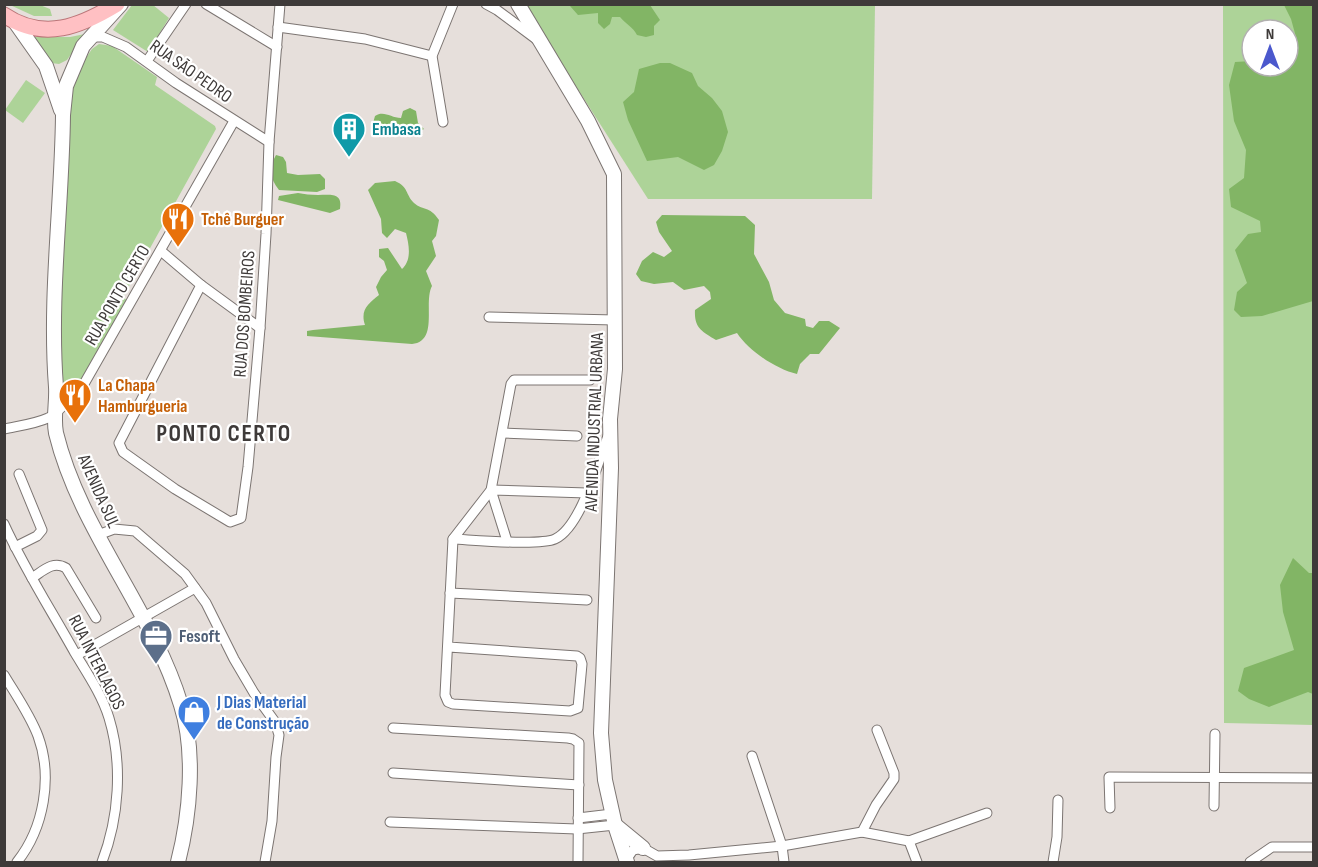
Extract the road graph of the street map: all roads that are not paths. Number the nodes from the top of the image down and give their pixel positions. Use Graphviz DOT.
graph roads {
  1 [pos="119,4"];
  2 [pos="186,4"];
  3 [pos="206,4"];
  4 [pos="280,4"];
  5 [pos="453,4"];
  6 [pos="486,4"];
  7 [pos="507,4"];
  8 [pos="518,4"];
  9 [pos="498,10"];
  10 [pos="10,18"];
  11 [pos="278,27"];
  12 [pos="91,37"];
  13 [pos="541,42"];
  14 [pos="277,47"];
  15 [pos="432,56"];
  16 [pos="78,57"];
  17 [pos="147,61"];
  18 [pos="46,66"];
  19 [pos="63,115"];
  20 [pos="234,121"];
  21 [pos="443,122"];
  22 [pos="269,142"];
  23 [pos="161,251"];
  24 [pos="201,285"];
  25 [pos="489,317"];
  26 [pos="615,320"];
  27 [pos="260,328"];
  28 [pos="590,380"];
  29 [pos="54,414"];
  30 [pos="4,429"];
  31 [pos="503,433"];
  32 [pos="577,436"];
  33 [pos="604,462"];
  34 [pos="19,474"];
  35 [pos="491,490"];
  36 [pos="587,493"];
  37 [pos="4,524"];
  38 [pos="98,536"];
  39 [pos="453,539"];
  40 [pos="507,541"];
  41 [pos="15,547"];
  42 [pos="32,578"];
  43 [pos="195,588"];
  44 [pos="450,593"];
  45 [pos="587,600"];
  46 [pos="96,618"];
  47 [pos="143,619"];
  48 [pos="449,647"];
  49 [pos="77,655"];
  50 [pos="4,675"];
  51 [pos="393,728"];
  52 [pos="877,730"];
  53 [pos="1215,734"];
  54 [pos="752,756"];
  55 [pos="393,773"];
  56 [pos="1214,778"];
  57 [pos="1314,778"];
  58 [pos="579,785"];
  59 [pos="1058,800"];
  60 [pos="1214,806"];
  61 [pos="1110,808"];
  62 [pos="987,813"];
  63 [pos="578,818"];
  64 [pos="614,819"];
  65 [pos="390,822"];
  66 [pos="577,829"];
  67 [pos="862,832"];
  68 [pos="909,841"];
  69 [pos="782,846"];
  70 [pos="1314,847"];
  71 [pos="643,848"];
  72 [pos="657,859"];
  73 [pos="627,861"];
  74 [pos="17,862"];
  75 [pos="102,862"];
  76 [pos="178,862"];
  77 [pos="265,862"];
  78 [pos="578,862"];
  79 [pos="784,862"];
  80 [pos="917,862"];
  81 [pos="1053,862"];
  82 [pos="1250,862"];
  1 -- 10 [label="main road"];
  1 -- 12 [label="street, AVENIDA SUL"];
  2 -- 17 [label="street"];
  3 -- 14 [label="street"];
  4 -- 11 [label="street, RUA DOS BOMBEIROS"];
  5 -- 15 [label="street"];
  6 -- 9 [label="street"];
  7 -- 9 [label="street"];
  8 -- 13 [label="street, AVENIDA INDUSTRIAL URBANA"];
  9 -- 13 [label="street"];
  10 -- 18 [label="street, AVENIDA SUL"];
  11 -- 14 [label="street, RUA DOS BOMBEIROS"];
  11 -- 15 [label="street"];
  12 -- 16 [label="street, AVENIDA SUL"];
  12 -- 17 [label="street, RUA SÃO PEDRO"];
  13 -- 26 [label="street, AVENIDA INDUSTRIAL URBANA"];
  14 -- 22 [label="street, RUA DOS BOMBEIROS"];
  15 -- 21 [label="street"];
  16 -- 18 [label="street"];
  16 -- 19 [label="street, AVENIDA SUL"];
  17 -- 20 [label="street, RUA SÃO PEDRO"];
  18 -- 19 [label="street, AVENIDA SUL"];
  19 -- 29 [label="street, AVENIDA SUL"];
  20 -- 22 [label="street, RUA SÃO PEDRO"];
  20 -- 23 [label="street, RUA PONTO CERTO"];
  22 -- 27 [label="street, RUA DOS BOMBEIROS"];
  23 -- 24 [label="street"];
  23 -- 29 [label="street, RUA PONTO CERTO"];
  24 -- 27 [label="street"];
  24 -- 27 [label="street, RUA DOS BOMBEIROS"];
  25 -- 26 [label="street"];
  26 -- 33 [label="street, AVENIDA INDUSTRIAL URBANA"];
  28 -- 31 [label="street"];
  29 -- 30 [label="street, RUA PONTO CERTO"];
  29 -- 38 [label="street, AVENIDA SUL"];
  31 -- 32 [label="street"];
  31 -- 35 [label="street"];
  33 -- 36 [label="street"];
  33 -- 64 [label="street, AVENIDA INDUSTRIAL URBANA"];
  34 -- 41 [label="street"];
  35 -- 36 [label="street"];
  35 -- 39 [label="street"];
  35 -- 40 [label="street"];
  36 -- 40 [label="street"];
  37 -- 41 [label="street, RUA INTERLAGOS"];
  38 -- 43 [label="street"];
  38 -- 47 [label="street, AVENIDA SUL"];
  39 -- 40 [label="street"];
  39 -- 44 [label="street"];
  41 -- 42 [label="street, RUA INTERLAGOS"];
  42 -- 46 [label="street"];
  42 -- 49 [label="street, RUA INTERLAGOS"];
  43 -- 47 [label="street"];
  43 -- 77 [label="street"];
  44 -- 45 [label="street"];
  44 -- 48 [label="street"];
  47 -- 49 [label="street"];
  47 -- 76 [label="street, AVENIDA SUL"];
  48 -- 48 [label="street"];
  49 -- 75 [label="street, RUA INTERLAGOS"];
  50 -- 74 [label="street"];
  51 -- 58 [label="street"];
  52 -- 67 [label="street"];
  53 -- 56 [label="street"];
  54 -- 69 [label="street"];
  55 -- 58 [label="street"];
  56 -- 57 [label="street"];
  56 -- 60 [label="street"];
  56 -- 61 [label="street"];
  58 -- 63 [label="street"];
  59 -- 81 [label="street"];
  62 -- 68 [label="street"];
  63 -- 64 [label="street"];
  63 -- 66 [label="street"];
  64 -- 66 [label="street"];
  64 -- 71 [label="street"];
  64 -- 73 [label="street, AVENIDA INDUSTRIAL URBANA"];
  65 -- 66 [label="street"];
  66 -- 78 [label="street"];
  67 -- 68 [label="street"];
  67 -- 69 [label="street"];
  68 -- 80 [label="street"];
  69 -- 72 [label="street"];
  69 -- 79 [label="street"];
  70 -- 82 [label="street"];
  71 -- 72 [label="street"];
  71 -- 73 [label="street"];
}
